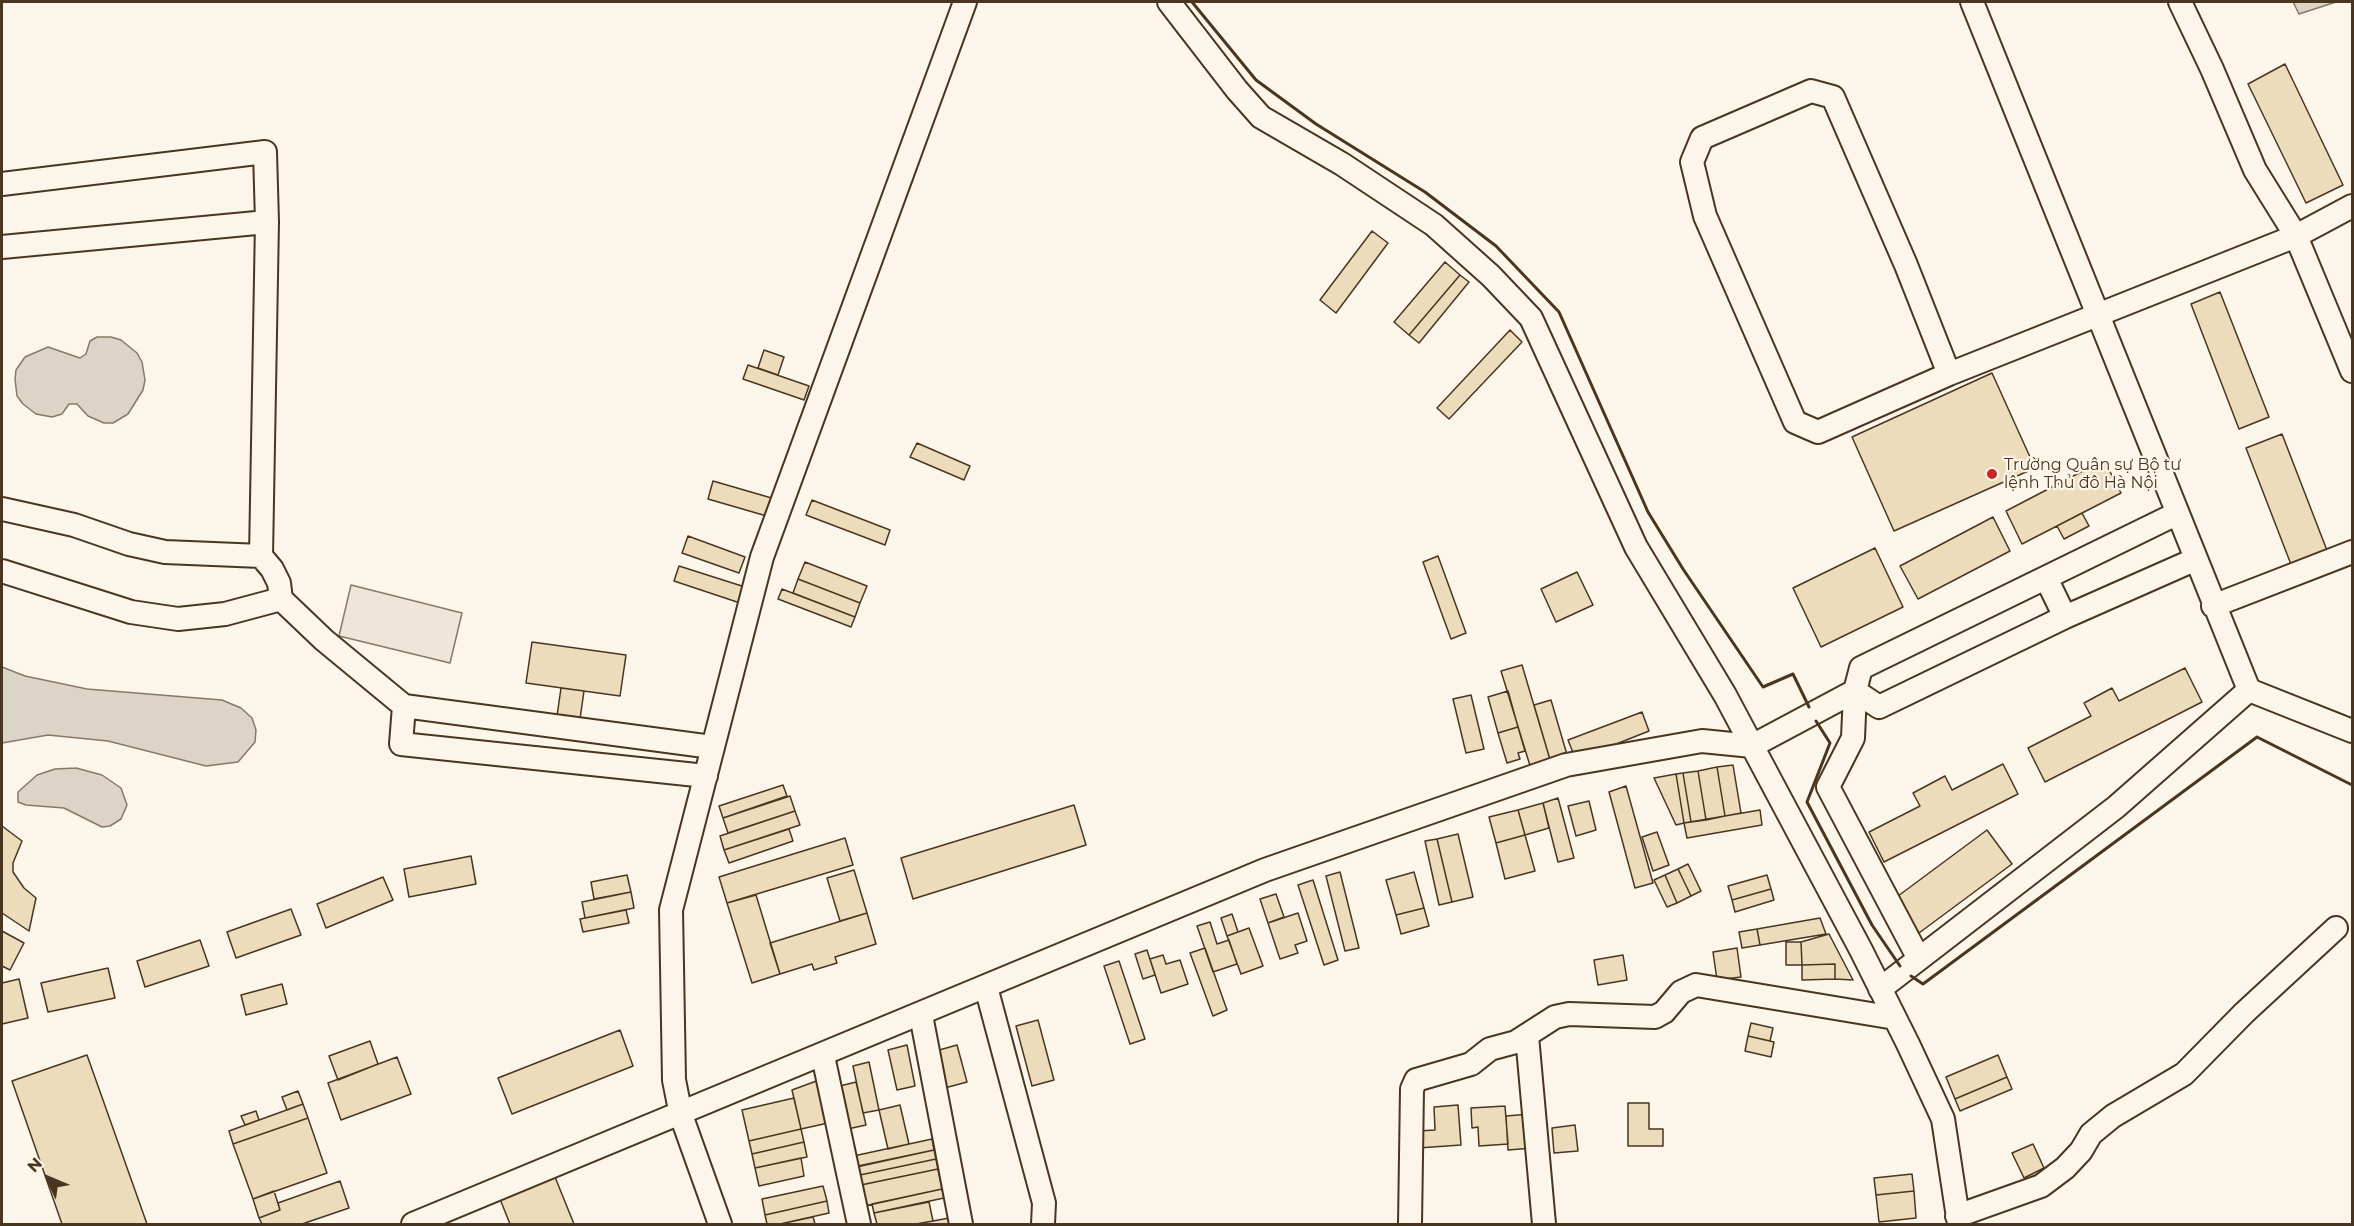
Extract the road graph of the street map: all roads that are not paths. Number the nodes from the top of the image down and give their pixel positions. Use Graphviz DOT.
graph roads {
  1 [pos="965,2"];
  2 [pos="1169,2"];
  3 [pos="1972,2"];
  4 [pos="2180,2"];
  5 [pos="2,184"];
  6 [pos="2352,206"];
  7 [pos="267,222"];
  8 [pos="2296,236"];
  9 [pos="2,247"];
  10 [pos="2098,315"];
  11 [pos="2352,371"];
  12 [pos="1948,374"];
  13 [pos="2,509"];
  14 [pos="2176,514"];
  15 [pos="2352,552"];
  16 [pos="261,556"];
  17 [pos="2194,560"];
  18 [pos="2,571"];
  19 [pos="2046,578"];
  20 [pos="281,599"];
  21 [pos="2213,606"];
  22 [pos="2065,617"];
  23 [pos="2249,690"];
  24 [pos="1855,691"];
  25 [pos="404,706"];
  26 [pos="494,718"];
  27 [pos="582,730"];
  28 [pos="2352,731"];
  29 [pos="1752,746"];
  30 [pos="712,747"];
  31 [pos="489,753"];
  32 [pos="577,763"];
  33 [pos="706,776"];
  34 [pos="2336,928"];
  35 [pos="1919,959"];
  36 [pos="986,987"];
  37 [pos="1880,988"];
  38 [pos="921,1014"];
  39 [pos="1895,1018"];
  40 [pos="1527,1036"];
  41 [pos="823,1056"];
  42 [pos="681,1115"];
  43 [pos="1958,1220"];
  44 [pos="413,1224"];
  45 [pos="720,1224"];
  46 [pos="859,1224"];
  47 [pos="961,1224"];
  48 [pos="1043,1224"];
  49 [pos="1410,1224"];
  50 [pos="1544,1224"];
  1 -- 30 [label="street"];
  2 -- 29 [label="street"];
  3 -- 10 [label="street"];
  4 -- 8 [label="street"];
  5 -- 7 [label="street"];
  6 -- 8 [label="street"];
  7 -- 9 [label="street"];
  7 -- 16 [label="street"];
  8 -- 10 [label="street"];
  8 -- 11 [label="street"];
  10 -- 12 [label="street"];
  10 -- 14 [label="street"];
  12 -- 12 [label="street"];
  13 -- 16 [label="street"];
  14 -- 17 [label="street"];
  14 -- 19 [label="street"];
  15 -- 21 [label="street"];
  16 -- 20 [label="street"];
  17 -- 21 [label="street"];
  17 -- 22 [label="street"];
  18 -- 20 [label="street"];
  19 -- 22 [label="street"];
  19 -- 24 [label="street"];
  20 -- 25 [label="street"];
  21 -- 23 [label="street"];
  22 -- 24 [label="street"];
  23 -- 28 [label="street"];
  23 -- 35 [label="street"];
  24 -- 29 [label="street"];
  24 -- 35 [label="street"];
  25 -- 26 [label="street"];
  25 -- 31 [label="street"];
  26 -- 27 [label="street"];
  26 -- 31 [label="street"];
  27 -- 30 [label="street"];
  27 -- 32 [label="street"];
  29 -- 36 [label="street"];
  29 -- 37 [label="street"];
  30 -- 33 [label="street"];
  31 -- 32 [label="street"];
  32 -- 33 [label="street"];
  33 -- 42 [label="street"];
  34 -- 43 [label="street"];
  35 -- 37 [label="street"];
  36 -- 38 [label="street"];
  36 -- 48 [label="street"];
  37 -- 39 [label="street"];
  38 -- 41 [label="street"];
  38 -- 47 [label="street"];
  39 -- 40 [label="street"];
  39 -- 43 [label="street"];
  40 -- 49 [label="street"];
  40 -- 50 [label="street"];
  41 -- 42 [label="street"];
  41 -- 46 [label="street"];
  42 -- 44 [label="street"];
  42 -- 45 [label="street"];
}
